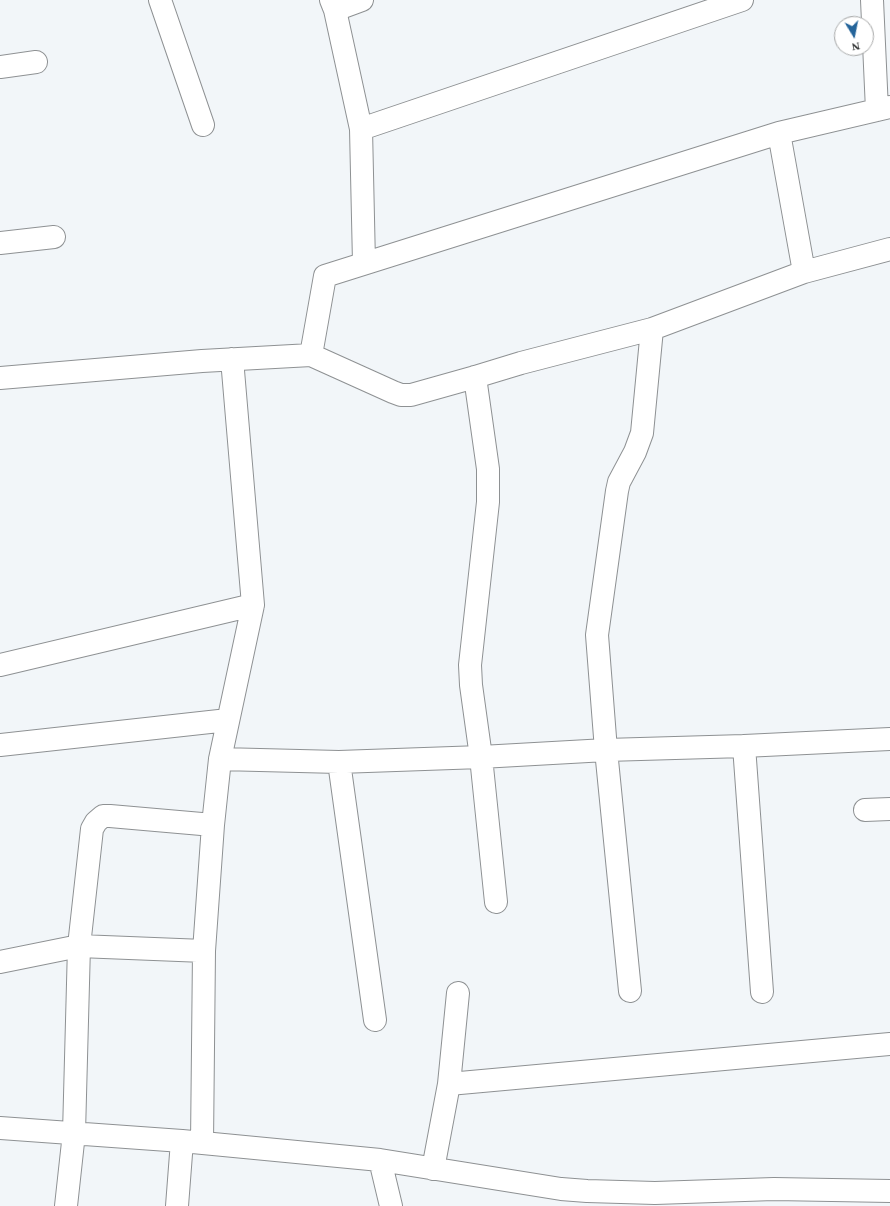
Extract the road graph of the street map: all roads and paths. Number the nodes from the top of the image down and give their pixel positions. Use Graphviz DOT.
graph roads {
  1 [pos="160,0"];
  2 [pos="362,0"];
  3 [pos="740,0"];
  4 [pos="872,0"];
  5 [pos="333,5"];
  6 [pos="36,62"];
  7 [pos="0,67"];
  8 [pos="883,109"];
  9 [pos="203,125"];
  10 [pos="361,129"];
  11 [pos="779,133"];
  12 [pos="54,237"];
  13 [pos="0,243"];
  14 [pos="890,249"];
  15 [pos="364,263"];
  16 [pos="804,272"];
  17 [pos="652,329"];
  18 [pos="311,355"];
  19 [pos="232,360"];
  20 [pos="0,378"];
  21 [pos="475,378"];
  22 [pos="253,605"];
  23 [pos="0,665"];
  24 [pos="228,720"];
  25 [pos="890,739"];
  26 [pos="0,745"];
  27 [pos="744,746"];
  28 [pos="606,750"];
  29 [pos="481,757"];
  30 [pos="220,759"];
  31 [pos="339,762"];
  32 [pos="890,809"];
  33 [pos="865,810"];
  34 [pos="213,825"];
  35 [pos="496,902"];
  36 [pos="79,946"];
  37 [pos="204,951"];
  38 [pos="0,962"];
  39 [pos="630,991"];
  40 [pos="762,992"];
  41 [pos="458,993"];
  42 [pos="375,1020"];
  43 [pos="890,1044"];
  44 [pos="449,1084"];
  45 [pos="0,1128"];
  46 [pos="74,1133"];
  47 [pos="192,1142"];
  48 [pos="380,1160"];
  49 [pos="434,1169"];
  50 [pos="890,1191"];
  51 [pos="775,1198"];
  52 [pos="655,1199"];
  53 [pos="66,1206"];
  54 [pos="177,1206"];
  55 [pos="391,1206"];
  1 -- 9 [label="street"];
  2 -- 5 [label="street"];
  3 -- 10 [label="street"];
  4 -- 8 [label="street"];
  5 -- 10 [label="street"];
  6 -- 7 [label="street"];
  8 -- 11 [label="street"];
  10 -- 15 [label="street"];
  11 -- 15 [label="street"];
  11 -- 16 [label="street"];
  12 -- 13 [label="street"];
  14 -- 16 [label="street"];
  15 -- 18 [label="street"];
  16 -- 17 [label="street"];
  17 -- 21 [label="street"];
  17 -- 28 [label="street"];
  18 -- 19 [label="street"];
  18 -- 21 [label="street"];
  19 -- 20 [label="street"];
  19 -- 22 [label="street"];
  21 -- 29 [label="street"];
  22 -- 23 [label="street"];
  22 -- 24 [label="street"];
  24 -- 26 [label="street"];
  24 -- 30 [label="street"];
  25 -- 27 [label="street"];
  27 -- 28 [label="street"];
  27 -- 40 [label="street"];
  28 -- 29 [label="street"];
  28 -- 39 [label="street"];
  29 -- 31 [label="street"];
  29 -- 35 [label="street"];
  30 -- 31 [label="street"];
  30 -- 34 [label="street"];
  31 -- 42 [label="street"];
  32 -- 33 [label="street"];
  34 -- 36 [label="street"];
  34 -- 37 [label="street"];
  36 -- 37 [label="street"];
  36 -- 38 [label="street"];
  36 -- 46 [label="street"];
  37 -- 47 [label="street"];
  41 -- 44 [label="street"];
  43 -- 44 [label="street"];
  44 -- 49 [label="street"];
  45 -- 46 [label="street"];
  46 -- 47 [label="street"];
  46 -- 53 [label="street"];
  47 -- 48 [label="street"];
  47 -- 54 [label="street"];
  48 -- 49 [label="street"];
  48 -- 55 [label="street"];
  49 -- 52 [label="street"];
  50 -- 51 [label="street"];
  51 -- 52 [label="street"];
}
